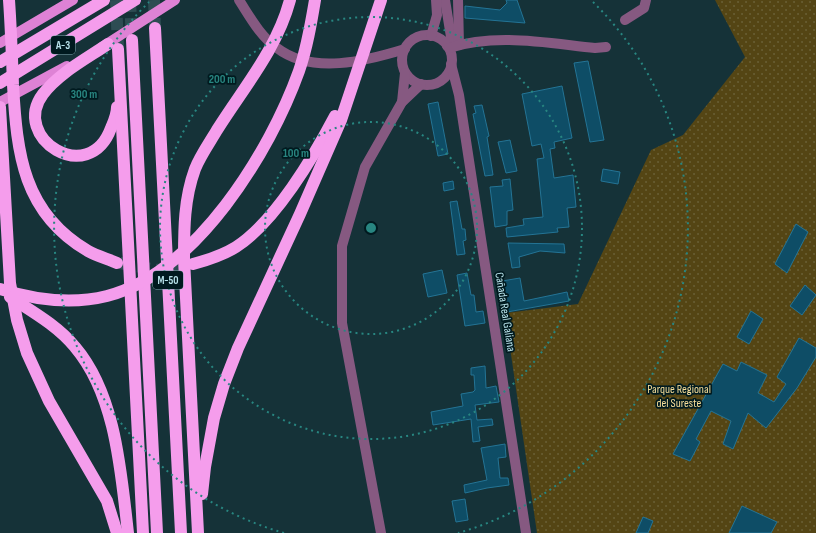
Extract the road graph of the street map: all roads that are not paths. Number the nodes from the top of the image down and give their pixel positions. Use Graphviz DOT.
graph roads {
  1 [pos="9,0"];
  2 [pos="73,0"];
  3 [pos="104,0"];
  4 [pos="135,0"];
  5 [pos="175,0"];
  6 [pos="239,0"];
  7 [pos="290,0"];
  8 [pos="315,0"];
  9 [pos="381,0"];
  10 [pos="436,0"];
  11 [pos="445,0"];
  12 [pos="458,0"];
  13 [pos="646,0"];
  14 [pos="625,20"];
  15 [pos="155,28"];
  16 [pos="431,36"];
  17 [pos="132,40"];
  18 [pos="0,43"];
  19 [pos="459,45"];
  20 [pos="113,46"];
  21 [pos="448,47"];
  22 [pos="606,47"];
  23 [pos="404,49"];
  24 [pos="380,57"];
  25 [pos="0,62"];
  26 [pos="118,64"];
  27 [pos="452,64"];
  28 [pos="404,69"];
  29 [pos="356,76"];
  30 [pos="440,81"];
  31 [pos="0,83"];
  32 [pos="421,84"];
  33 [pos="458,95"];
  34 [pos="0,102"];
  35 [pos="402,102"];
  36 [pos="0,107"];
  37 [pos="117,262"];
  38 [pos="194,264"];
  39 [pos="0,290"];
  40 [pos="25,302"];
  41 [pos="198,520"];
  42 [pos="117,533"];
  43 [pos="128,533"];
  44 [pos="143,533"];
  45 [pos="157,533"];
  46 [pos="181,533"];
  47 [pos="198,533"];
  48 [pos="381,533"];
  49 [pos="526,533"];
  1 -- 37 [label="highway"];
  2 -- 18 [label="main road"];
  3 -- 25 [label="highway, A-3"];
  4 -- 31 [label="highway, A-3"];
  5 -- 20 [label="main road"];
  6 -- 24 [label="street"];
  7 -- 41 [label="highway"];
  8 -- 40 [label="highway"];
  9 -- 29 [label="highway"];
  10 -- 16 [label="street"];
  11 -- 21 [label="street"];
  12 -- 19 [label="street"];
  13 -- 14 [label="street"];
  15 -- 46 [label="highway, M-50"];
  16 -- 21 [label="street"];
  16 -- 23 [label="street"];
  17 -- 45 [label="highway, M-50"];
  19 -- 21 [label="street"];
  19 -- 22 [label="street"];
  20 -- 26 [label="highway"];
  20 -- 26 [label="highway"];
  20 -- 34 [label="main road"];
  21 -- 27 [label="street"];
  23 -- 24 [label="street"];
  23 -- 28 [label="street"];
  24 -- 28 [label="street"];
  26 -- 44 [label="highway"];
  27 -- 30 [label="street"];
  27 -- 33 [label="street, Cañada Real Galiana"];
  28 -- 32 [label="street"];
  28 -- 35 [label="street"];
  29 -- 38 [label="highway"];
  29 -- 41 [label="highway"];
  30 -- 32 [label="street"];
  30 -- 33 [label="street"];
  32 -- 35 [label="street"];
  33 -- 49 [label="street, Cañada Real Galiana"];
  35 -- 48 [label="street"];
  36 -- 42 [label="highway"];
  39 -- 40 [label="highway"];
  40 -- 43 [label="highway"];
  41 -- 47 [label="highway"];
}
